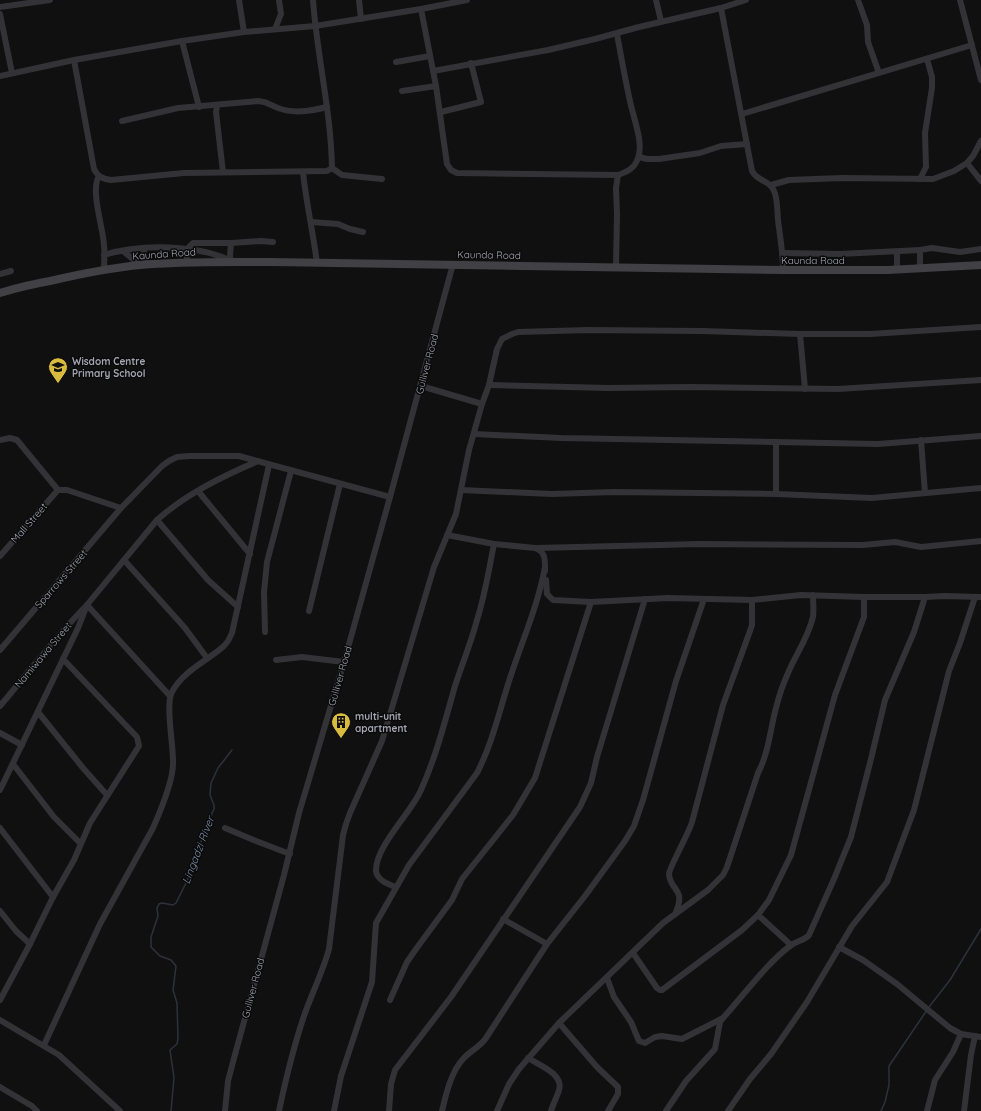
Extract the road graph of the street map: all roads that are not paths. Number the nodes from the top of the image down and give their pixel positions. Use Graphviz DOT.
graph roads {
  1 [pos="50,0"];
  2 [pos="239,0"];
  3 [pos="279,0"];
  4 [pos="312,0"];
  5 [pos="359,0"];
  6 [pos="467,0"];
  7 [pos="656,0"];
  8 [pos="746,0"];
  9 [pos="858,0"];
  10 [pos="960,0"];
  11 [pos="0,7"];
  12 [pos="721,8"];
  13 [pos="421,9"];
  14 [pos="0,14"];
  15 [pos="361,19"];
  16 [pos="662,22"];
  17 [pos="315,26"];
  18 [pos="275,29"];
  19 [pos="244,32"];
  20 [pos="617,34"];
  21 [pos="182,41"];
  22 [pos="972,45"];
  23 [pos="430,56"];
  24 [pos="927,59"];
  25 [pos="74,60"];
  26 [pos="396,62"];
  27 [pos="471,63"];
  28 [pos="433,70"];
  29 [pos="12,73"];
  30 [pos="879,73"];
  31 [pos="0,76"];
  32 [pos="981,80"];
  33 [pos="436,86"];
  34 [pos="402,92"];
  35 [pos="217,106"];
  36 [pos="199,107"];
  37 [pos="327,107"];
  38 [pos="440,112"];
  39 [pos="742,114"];
  40 [pos="122,121"];
  41 [pos="981,141"];
  42 [pos="747,144"];
  43 [pos="639,157"];
  44 [pos="967,163"];
  45 [pos="332,168"];
  46 [pos="223,172"];
  47 [pos="303,172"];
  48 [pos="618,175"];
  49 [pos="99,176"];
  50 [pos="382,179"];
  51 [pos="920,179"];
  52 [pos="981,181"];
  53 [pos="771,185"];
  54 [pos="311,222"];
  55 [pos="363,232"];
  56 [pos="272,242"];
  57 [pos="231,243"];
  58 [pos="144,249"];
  59 [pos="188,249"];
  60 [pos="981,249"];
  61 [pos="123,250"];
  62 [pos="920,250"];
  63 [pos="897,252"];
  64 [pos="784,253"];
  65 [pos="104,255"];
  66 [pos="231,261"];
  67 [pos="187,262"];
  68 [pos="317,262"];
  69 [pos="453,264"];
  70 [pos="981,264"];
  71 [pos="142,265"];
  72 [pos="616,267"];
  73 [pos="920,268"];
  74 [pos="897,269"];
  75 [pos="11,270"];
  76 [pos="104,270"];
  77 [pos="783,270"];
  78 [pos="0,274"];
  79 [pos="0,294"];
  80 [pos="981,327"];
  81 [pos="800,334"];
  82 [pos="981,380"];
  83 [pos="489,385"];
  84 [pos="421,386"];
  85 [pos="805,389"];
  86 [pos="482,404"];
  87 [pos="474,434"];
  88 [pos="981,436"];
  89 [pos="0,440"];
  90 [pos="921,440"];
  91 [pos="776,442"];
  92 [pos="258,461"];
  93 [pos="270,465"];
  94 [pos="291,471"];
  95 [pos="340,484"];
  96 [pos="981,488"];
  97 [pos="58,490"];
  98 [pos="461,490"];
  99 [pos="198,492"];
  100 [pos="925,493"];
  101 [pos="776,494"];
  102 [pos="390,497"];
  103 [pos="121,508"];
  104 [pos="157,520"];
  105 [pos="447,535"];
  106 [pos="981,541"];
  107 [pos="494,544"];
  108 [pos="535,548"];
  109 [pos="250,554"];
  110 [pos="0,556"];
  111 [pos="124,560"];
  112 [pos="545,567"];
  113 [pos="813,595"];
  114 [pos="864,597"];
  115 [pos="924,597"];
  116 [pos="978,597"];
  117 [pos="645,599"];
  118 [pos="704,599"];
  119 [pos="752,600"];
  120 [pos="591,602"];
  121 [pos="87,605"];
  122 [pos="238,607"];
  123 [pos="309,611"];
  124 [pos="265,632"];
  125 [pos="0,650"];
  126 [pos="207,658"];
  127 [pos="63,659"];
  128 [pos="276,660"];
  129 [pos="344,662"];
  130 [pos="170,696"];
  131 [pos="0,706"];
  132 [pos="38,712"];
  133 [pos="0,733"];
  134 [pos="22,745"];
  135 [pos="14,764"];
  136 [pos="0,790"];
  137 [pos="107,795"];
  138 [pos="0,828"];
  139 [pos="225,828"];
  140 [pos="80,843"];
  141 [pos="290,854"];
  142 [pos="396,887"];
  143 [pos="53,897"];
  144 [pos="0,911"];
  145 [pos="675,914"];
  146 [pos="758,915"];
  147 [pos="503,920"];
  148 [pos="30,944"];
  149 [pos="547,944"];
  150 [pos="791,945"];
  151 [pos="839,947"];
  152 [pos="634,953"];
  153 [pos="607,978"];
  154 [pos="1,996"];
  155 [pos="390,1000"];
  156 [pos="723,1018"];
  157 [pos="0,1020"];
  158 [pos="560,1023"];
  159 [pos="961,1034"];
  160 [pos="978,1036"];
  161 [pos="44,1045"];
  162 [pos="528,1058"];
  163 [pos="0,1087"];
  164 [pos="37,1111"];
  165 [pos="120,1111"];
  166 [pos="225,1111"];
  167 [pos="279,1111"];
  168 [pos="334,1111"];
  169 [pos="389,1111"];
  170 [pos="442,1111"];
  171 [pos="497,1111"];
  172 [pos="551,1111"];
  173 [pos="608,1111"];
  174 [pos="666,1111"];
  175 [pos="728,1111"];
  176 [pos="927,1111"];
  177 [pos="964,1111"];
  1 -- 11 [label="street"];
  2 -- 19 [label="street"];
  3 -- 18 [label="street"];
  4 -- 17 [label="street"];
  5 -- 15 [label="street"];
  6 -- 13 [label="street"];
  7 -- 16 [label="street"];
  8 -- 12 [label="street"];
  9 -- 30 [label="street"];
  10 -- 22 [label="street"];
  12 -- 16 [label="street"];
  12 -- 39 [label="street"];
  13 -- 15 [label="street"];
  13 -- 23 [label="street"];
  14 -- 29 [label="street"];
  15 -- 17 [label="street"];
  16 -- 20 [label="street"];
  17 -- 18 [label="street"];
  17 -- 37 [label="street"];
  18 -- 19 [label="street"];
  19 -- 21 [label="street"];
  20 -- 27 [label="street"];
  20 -- 43 [label="street"];
  21 -- 25 [label="street"];
  21 -- 36 [label="street"];
  22 -- 24 [label="street"];
  22 -- 32 [label="street"];
  23 -- 26 [label="street"];
  23 -- 28 [label="street"];
  24 -- 30 [label="street"];
  24 -- 51 [label="street"];
  25 -- 29 [label="street"];
  25 -- 49 [label="street"];
  27 -- 28 [label="street"];
  27 -- 38 [label="street"];
  28 -- 33 [label="street"];
  29 -- 31 [label="street"];
  30 -- 39 [label="street"];
  33 -- 34 [label="street"];
  33 -- 38 [label="street"];
  35 -- 36 [label="street"];
  35 -- 37 [label="street"];
  35 -- 46 [label="street"];
  36 -- 40 [label="street"];
  37 -- 45 [label="street"];
  38 -- 48 [label="street"];
  39 -- 42 [label="street"];
  41 -- 44 [label="street"];
  42 -- 43 [label="street"];
  42 -- 53 [label="street"];
  43 -- 48 [label="street"];
  44 -- 51 [label="street"];
  44 -- 52 [label="street"];
  45 -- 47 [label="street"];
  45 -- 50 [label="street"];
  46 -- 47 [label="street"];
  46 -- 49 [label="street"];
  47 -- 54 [label="street"];
  48 -- 72 [label="street"];
  49 -- 65 [label="street"];
  51 -- 53 [label="street"];
  53 -- 64 [label="street"];
  54 -- 55 [label="street"];
  54 -- 68 [label="street"];
  56 -- 57 [label="street"];
  57 -- 59 [label="street"];
  57 -- 66 [label="street"];
  58 -- 59 [label="street"];
  58 -- 61 [label="street"];
  58 -- 71 [label="street"];
  59 -- 66 [label="street"];
  59 -- 67 [label="street"];
  60 -- 62 [label="street"];
  61 -- 65 [label="street"];
  61 -- 71 [label="street"];
  62 -- 63 [label="street"];
  62 -- 73 [label="street"];
  63 -- 64 [label="street"];
  63 -- 74 [label="street"];
  64 -- 77 [label="street"];
  65 -- 76 [label="street"];
  66 -- 67 [label="main road, Kaunda Road"];
  66 -- 68 [label="main road, Kaunda Road"];
  67 -- 71 [label="main road, Kaunda Road"];
  68 -- 69 [label="main road, Kaunda Road"];
  69 -- 72 [label="main road, Kaunda Road"];
  69 -- 84 [label="street, Gulliver Road"];
  70 -- 73 [label="main road, Kaunda Road"];
  71 -- 76 [label="main road, Kaunda Road"];
  72 -- 77 [label="main road, Kaunda Road"];
  73 -- 74 [label="main road, Kaunda Road"];
  74 -- 77 [label="main road, Kaunda Road"];
  75 -- 78 [label="street"];
  76 -- 79 [label="main road, Kaunda Road"];
  80 -- 81 [label="street"];
  81 -- 83 [label="street"];
  81 -- 85 [label="street"];
  82 -- 85 [label="street"];
  83 -- 85 [label="street"];
  83 -- 86 [label="street"];
  84 -- 86 [label="street"];
  84 -- 102 [label="street, Gulliver Road"];
  86 -- 87 [label="street"];
  87 -- 91 [label="street"];
  87 -- 98 [label="street"];
  88 -- 90 [label="street"];
  89 -- 97 [label="street"];
  90 -- 91 [label="street"];
  90 -- 100 [label="street"];
  91 -- 101 [label="street"];
  92 -- 93 [label="street, Sparrows Street"];
  92 -- 99 [label="street"];
  92 -- 103 [label="street, Sparrows Street"];
  93 -- 94 [label="street, Sparrows Street"];
  93 -- 109 [label="street"];
  94 -- 95 [label="street, Sparrows Street"];
  94 -- 124 [label="street"];
  95 -- 102 [label="street, Sparrows Street"];
  95 -- 123 [label="street"];
  96 -- 100 [label="street"];
  97 -- 103 [label="street"];
  97 -- 110 [label="street, Mall Street"];
  98 -- 101 [label="street"];
  98 -- 105 [label="street"];
  99 -- 104 [label="street"];
  99 -- 109 [label="street"];
  100 -- 101 [label="street"];
  102 -- 129 [label="street, Gulliver Road"];
  103 -- 125 [label="street, Sparrows Street"];
  104 -- 111 [label="street"];
  104 -- 122 [label="street"];
  105 -- 107 [label="street"];
  105 -- 167 [label="street"];
  106 -- 108 [label="street"];
  107 -- 108 [label="street"];
  107 -- 142 [label="street"];
  108 -- 112 [label="street"];
  109 -- 122 [label="street"];
  111 -- 121 [label="street"];
  111 -- 126 [label="street"];
  112 -- 120 [label="street"];
  112 -- 142 [label="street"];
  113 -- 114 [label="street"];
  113 -- 119 [label="street"];
  113 -- 145 [label="street"];
  114 -- 115 [label="street"];
  114 -- 146 [label="street"];
  115 -- 116 [label="street"];
  115 -- 150 [label="street"];
  116 -- 151 [label="street"];
  117 -- 118 [label="street"];
  117 -- 120 [label="street"];
  117 -- 147 [label="street"];
  118 -- 119 [label="street"];
  118 -- 149 [label="street"];
  119 -- 145 [label="street"];
  120 -- 155 [label="street"];
  121 -- 127 [label="street"];
  121 -- 130 [label="street"];
  121 -- 131 [label="street, Namiwawa Street"];
  122 -- 126 [label="street"];
  126 -- 130 [label="street"];
  127 -- 132 [label="street"];
  127 -- 137 [label="street"];
  128 -- 129 [label="street"];
  129 -- 141 [label="street, Gulliver Road"];
  130 -- 161 [label="street"];
  132 -- 134 [label="street"];
  132 -- 137 [label="street"];
  133 -- 134 [label="street"];
  134 -- 135 [label="street"];
  135 -- 136 [label="street"];
  135 -- 140 [label="street"];
  137 -- 140 [label="street"];
  138 -- 143 [label="street"];
  139 -- 141 [label="street"];
  140 -- 143 [label="street"];
  141 -- 166 [label="street, Gulliver Road"];
  142 -- 168 [label="street"];
  143 -- 148 [label="street"];
  144 -- 148 [label="street"];
  145 -- 152 [label="street"];
  146 -- 150 [label="street"];
  146 -- 152 [label="street"];
  147 -- 149 [label="street"];
  147 -- 169 [label="street"];
  148 -- 154 [label="street"];
  149 -- 170 [label="street"];
  150 -- 156 [label="street"];
  151 -- 159 [label="street"];
  151 -- 175 [label="street"];
  152 -- 153 [label="street"];
  153 -- 156 [label="street"];
  153 -- 158 [label="street"];
  156 -- 174 [label="street"];
  157 -- 161 [label="street"];
  158 -- 162 [label="street"];
  158 -- 173 [label="street"];
  159 -- 160 [label="street"];
  159 -- 176 [label="street"];
  160 -- 177 [label="street"];
  161 -- 165 [label="street"];
  162 -- 171 [label="street"];
  162 -- 172 [label="street"];
  163 -- 164 [label="street"];
}
